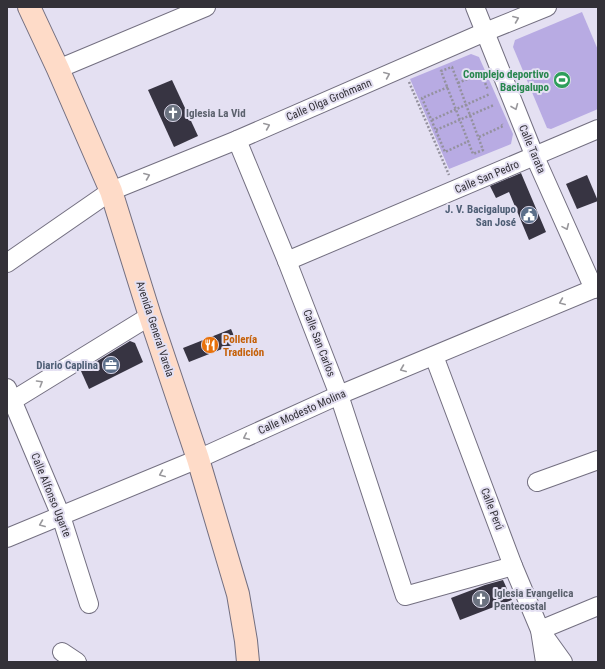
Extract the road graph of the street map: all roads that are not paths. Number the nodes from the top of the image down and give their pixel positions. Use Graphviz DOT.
graph roads {
  1 [pos="28,7"];
  2 [pos="206,7"];
  3 [pos="475,7"];
  4 [pos="547,7"];
  5 [pos="485,32"];
  6 [pos="58,70"];
  7 [pos="598,129"];
  8 [pos="237,140"];
  9 [pos="535,157"];
  10 [pos="111,191"];
  11 [pos="287,261"];
  12 [pos="7,263"];
  13 [pos="596,288"];
  14 [pos="150,316"];
  15 [pos="434,356"];
  16 [pos="339,395"];
  17 [pos="9,397"];
  18 [pos="198,459"];
  19 [pos="598,460"];
  20 [pos="537,482"];
  21 [pos="61,516"];
  22 [pos="7,538"];
  23 [pos="513,566"];
  24 [pos="90,604"];
  25 [pos="598,606"];
  26 [pos="540,630"];
  27 [pos="248,662"];
  28 [pos="544,662"];
  29 [pos="563,662"];
  1 -- 6 [label="street, Avenida General Varela"];
  2 -- 6 [label="street"];
  3 -- 5 [label="street, Calle Tarata"];
  5 -- 4 [label="street, Calle Olga Grohmann, one-way"];
  8 -- 5 [label="street, Calle Olga Grohmann, one-way"];
  5 -- 9 [label="street, Calle Tarata, one-way"];
  6 -- 10 [label="street, Avenida General Varela"];
  7 -- 9 [label="street, Calle San Pedro"];
  10 -- 8 [label="street, Calle Olga Grohmann, one-way"];
  8 -- 11 [label="street, Calle San Carlos"];
  9 -- 11 [label="street, Calle San Pedro"];
  9 -- 13 [label="street, Calle Tarata, one-way"];
  10 -- 12 [label="street, Calle Olga Grohmann"];
  10 -- 14 [label="street, Avenida General Varela"];
  11 -- 16 [label="street, Calle San Carlos"];
  13 -- 15 [label="street, Calle Modesto Molina, one-way"];
  17 -- 14 [label="street, one-way"];
  14 -- 18 [label="street, Avenida General Varela"];
  15 -- 16 [label="street, Calle Modesto Molina, one-way"];
  15 -- 23 [label="street, Calle Perú"];
  16 -- 18 [label="street, Calle Modesto Molina, one-way"];
  16 -- 23 [label="street, Calle San Carlos"];
  17 -- 21 [label="street, Calle Alfonso Ugarte"];
  18 -- 21 [label="street, Calle Modesto Molina, one-way"];
  18 -- 27 [label="street, Avenida General Varela"];
  19 -- 20 [label="street"];
  21 -- 22 [label="street, Calle Modesto Molina, one-way"];
  21 -- 24 [label="street, Calle Alfonso Ugarte"];
  23 -- 26 [label="street, Calle Perú"];
  25 -- 26 [label="street"];
  26 -- 28 [label="street, Calle Perú"];
  26 -- 29 [label="street"];
}
